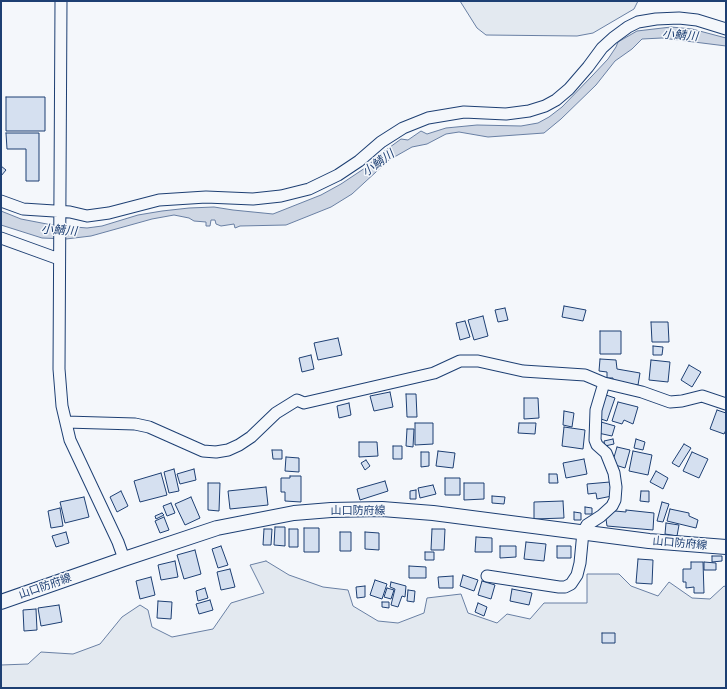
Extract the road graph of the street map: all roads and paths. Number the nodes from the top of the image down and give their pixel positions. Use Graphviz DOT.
graph roads {
  1 [pos="61,1"];
  2 [pos="726,29"];
  3 [pos="1,201"];
  4 [pos="60,214"];
  5 [pos="1,238"];
  6 [pos="59,255"];
  7 [pos="604,383"];
  8 [pos="726,404"];
  9 [pos="66,422"];
  10 [pos="583,532"];
  11 [pos="726,547"];
  12 [pos="124,559"];
  13 [pos="488,576"];
  14 [pos="1,602"];
  1 -- 4 [label="street"];
  2 -- 4 [label="street"];
  3 -- 4 [label="street"];
  4 -- 6 [label="street"];
  5 -- 6 [label="street"];
  6 -- 9 [label="street"];
  7 -- 8 [label="street"];
  7 -- 9 [label="street"];
  7 -- 10 [label="street"];
  9 -- 12 [label="street"];
  10 -- 11 [label="main road, 山口防府線"];
  10 -- 12 [label="main road, 山口防府線"];
  10 -- 13 [label="street"];
  12 -- 14 [label="main road, 山口防府線"];
}
